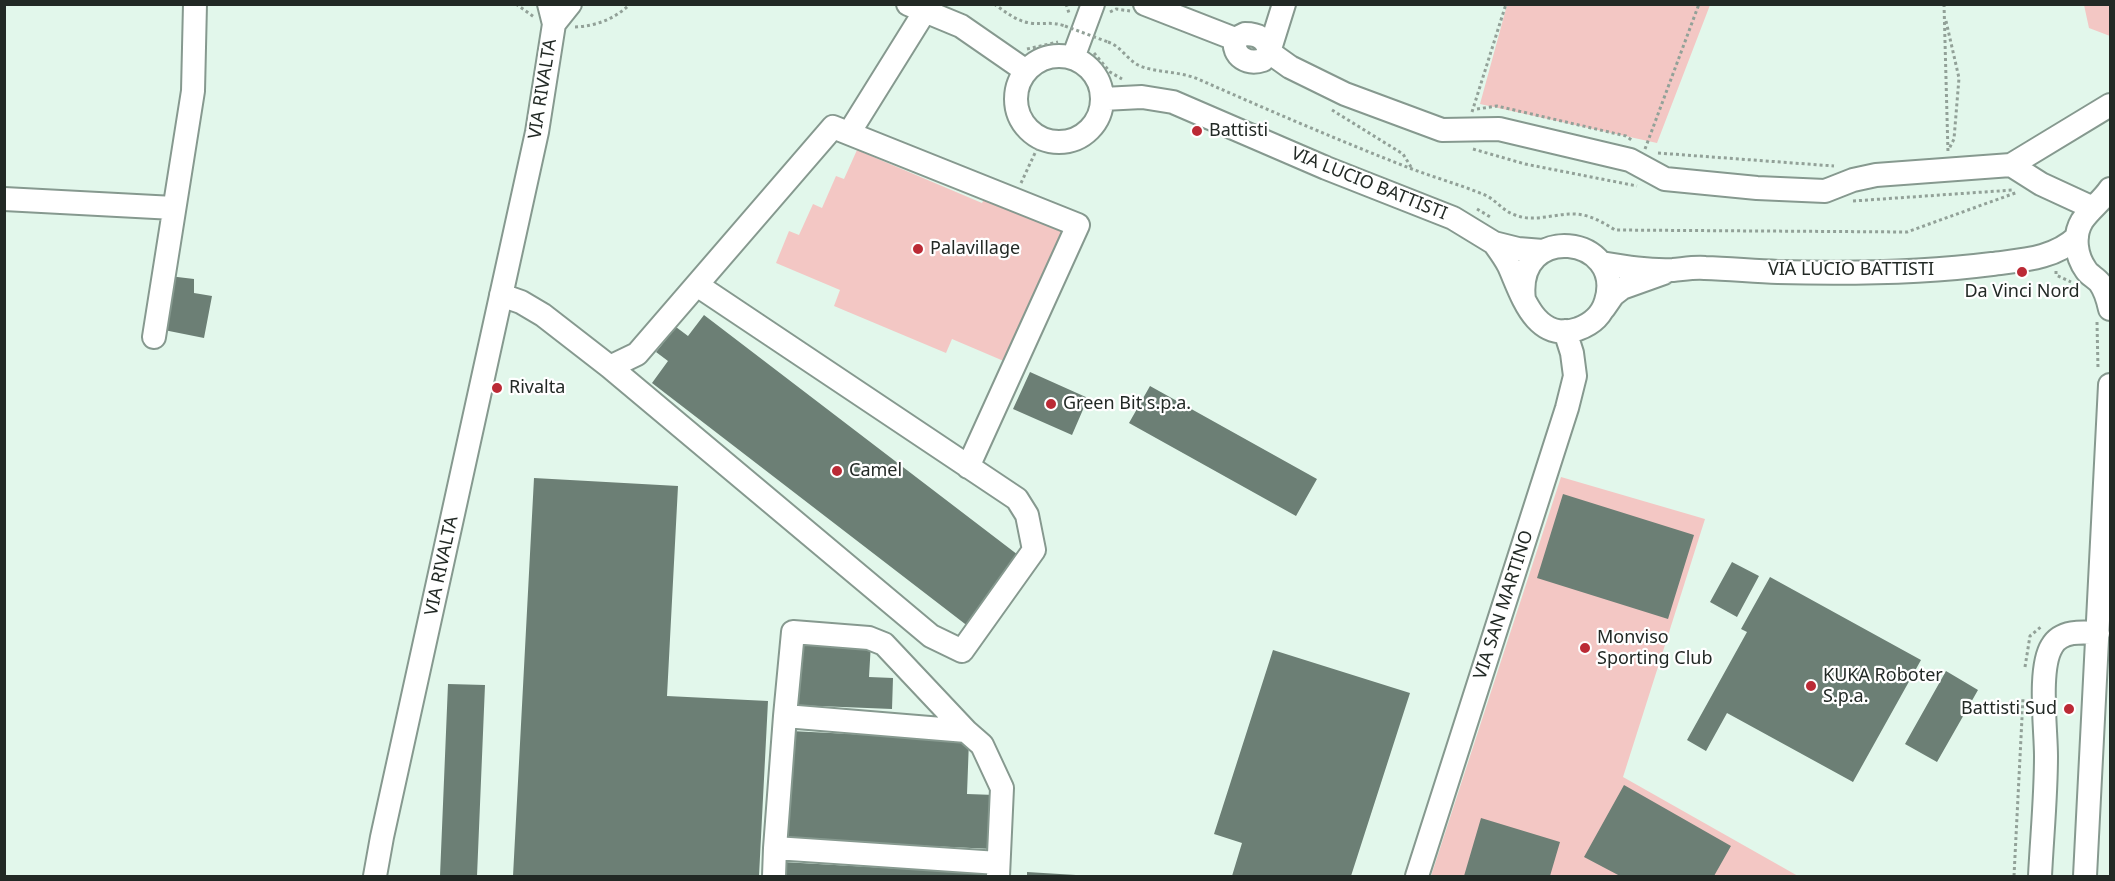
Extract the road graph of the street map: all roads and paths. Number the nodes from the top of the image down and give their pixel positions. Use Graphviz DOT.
graph roads {
  1 [pos="195,4"];
  2 [pos="570,4"];
  3 [pos="994,4"];
  4 [pos="1145,4"];
  5 [pos="1282,4"];
  6 [pos="1506,4"];
  7 [pos="1699,4"];
  8 [pos="1944,4"];
  9 [pos="1093,5"];
  10 [pos="916,8"];
  11 [pos="551,14"];
  12 [pos="1944,14"];
  13 [pos="1240,37"];
  14 [pos="1077,40"];
  15 [pos="1022,48"];
  16 [pos="1269,52"];
  17 [pos="1026,71"];
  18 [pos="1130,82"];
  19 [pos="1103,99"];
  20 [pos="2110,105"];
  21 [pos="1331,110"];
  22 [pos="1472,119"];
  23 [pos="849,133"];
  24 [pos="1042,138"];
  25 [pos="1640,152"];
  26 [pos="1948,160"];
  27 [pos="2011,165"];
  28 [pos="1840,166"];
  29 [pos="1412,169"];
  30 [pos="2027,189"];
  31 [pos="4,199"];
  32 [pos="1014,199"];
  33 [pos="2104,200"];
  34 [pos="1468,204"];
  35 [pos="174,208"];
  36 [pos="1494,219"];
  37 [pos="2077,237"];
  38 [pos="1494,243"];
  39 [pos="1543,251"];
  40 [pos="2030,259"];
  41 [pos="1601,263"];
  42 [pos="1672,270"];
  43 [pos="2056,275"];
  44 [pos="2093,280"];
  45 [pos="696,285"];
  46 [pos="501,295"];
  47 [pos="1524,300"];
  48 [pos="2102,312"];
  49 [pos="1598,317"];
  50 [pos="1565,331"];
  51 [pos="154,337"];
  52 [pos="610,367"];
  53 [pos="2107,392"];
  54 [pos="968,467"];
  55 [pos="2044,624"];
  56 [pos="2098,633"];
  57 [pos="2024,676"];
  58 [pos="2023,697"];
  59 [pos="785,716"];
  60 [pos="966,731"];
  61 [pos="382,837"];
  62 [pos="775,848"];
  63 [pos="998,870"];
  64 [pos="363,876"];
  65 [pos="375,876"];
  66 [pos="774,876"];
  67 [pos="1417,876"];
  68 [pos="2014,876"];
  69 [pos="2040,876"];
  70 [pos="2085,876"];
  1 -- 35 [label="street"];
  2 -- 11 [label="street, VIA RIVALTA"];
  3 -- 14 [label="path"];
  4 -- 13 [label="street"];
  5 -- 13 [label="street"];
  5 -- 16 [label="street"];
  6 -- 22 [label="path"];
  7 -- 25 [label="path"];
  8 -- 12 [label="path"];
  9 -- 14 [label="street"];
  10 -- 17 [label="street"];
  10 -- 23 [label="street"];
  11 -- 46 [label="street, VIA RIVALTA"];
  12 -- 26 [label="path"];
  12 -- 26 [label="path"];
  13 -- 16 [label="street"];
  14 -- 15 [label="path"];
  14 -- 17 [label="street"];
  14 -- 18 [label="path"];
  14 -- 19 [label="street"];
  14 -- 29 [label="path, bridge"];
  16 -- 22 [label="street"];
  17 -- 24 [label="street"];
  19 -- 24 [label="street"];
  19 -- 38 [label="street, VIA LUCIO BATTISTI"];
  20 -- 27 [label="street"];
  21 -- 29 [label="path"];
  22 -- 25 [label="street"];
  22 -- 25 [label="path"];
  23 -- 32 [label="street"];
  23 -- 45 [label="street"];
  24 -- 32 [label="path"];
  25 -- 26 [label="street"];
  25 -- 28 [label="path"];
  26 -- 27 [label="street"];
  27 -- 33 [label="street"];
  29 -- 30 [label="path"];
  31 -- 35 [label="street"];
  32 -- 54 [label="street"];
  33 -- 37 [label="street"];
  34 -- 36 [label="path"];
  35 -- 51 [label="street"];
  37 -- 40 [label="street, VIA LUCIO BATTISTI"];
  37 -- 44 [label="street"];
  38 -- 39 [label="street, VIA LUCIO BATTISTI"];
  38 -- 47 [label="street, VIA LUCIO BATTISTI"];
  39 -- 41 [label="street, VIA LUCIO BATTISTI"];
  39 -- 47 [label="street"];
  40 -- 42 [label="street, VIA LUCIO BATTISTI"];
  40 -- 44 [label="street, VIA LUCIO BATTISTI"];
  41 -- 42 [label="street, VIA LUCIO BATTISTI"];
  41 -- 49 [label="street"];
  42 -- 49 [label="street, VIA LUCIO BATTISTI"];
  43 -- 44 [label="path"];
  44 -- 48 [label="street"];
  45 -- 52 [label="street"];
  45 -- 54 [label="street"];
  46 -- 52 [label="street"];
  46 -- 61 [label="street, VIA RIVALTA"];
  47 -- 50 [label="street, VIA LUCIO BATTISTI"];
  48 -- 53 [label="path"];
  49 -- 50 [label="street, VIA LUCIO BATTISTI"];
  50 -- 67 [label="street, VIA SAN MARTINO"];
  52 -- 54 [label="street"];
  53 -- 56 [label="street"];
  55 -- 57 [label="path"];
  56 -- 69 [label="street"];
  56 -- 70 [label="street"];
  58 -- 68 [label="path"];
  59 -- 60 [label="street"];
  59 -- 60 [label="street"];
  59 -- 62 [label="street"];
  60 -- 63 [label="street"];
  61 -- 64 [label="street, VIA RIVALTA"];
  61 -- 65 [label="street, VIA RIVALTA"];
  62 -- 63 [label="street"];
  62 -- 66 [label="street"];
}
